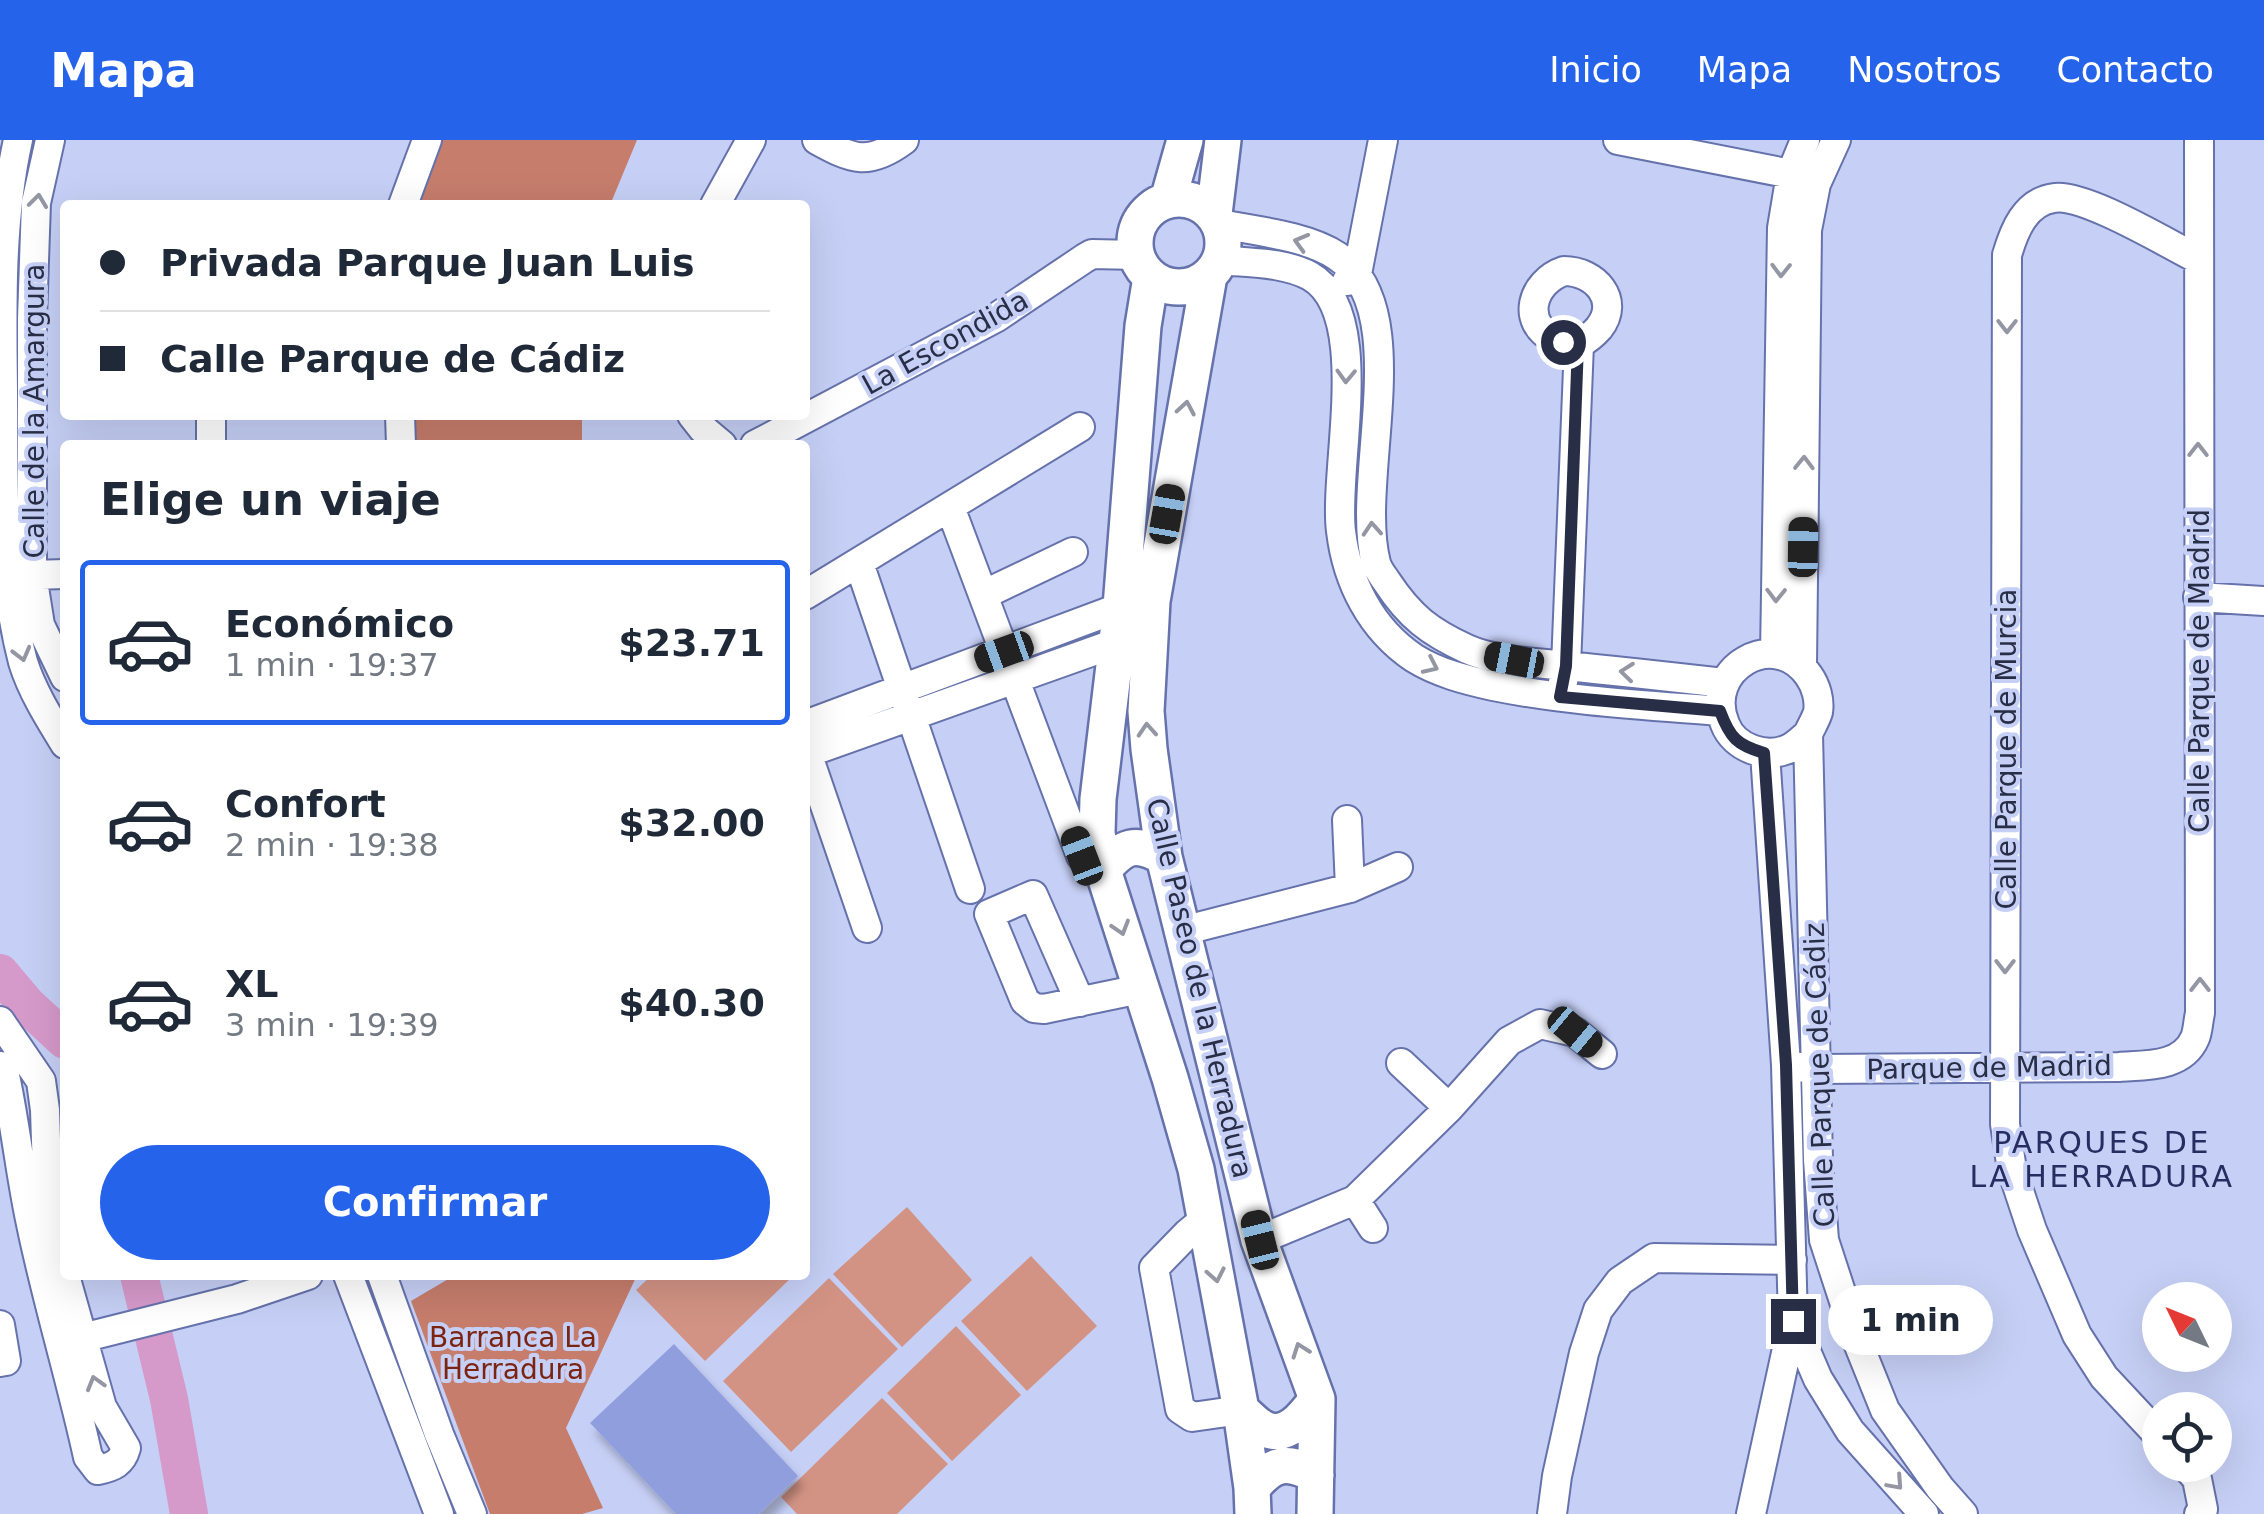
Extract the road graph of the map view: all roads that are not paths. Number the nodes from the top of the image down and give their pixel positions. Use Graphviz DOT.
graph roads {
  1 [pos="18,140"];
  2 [pos="50,140"];
  3 [pos="427,140"];
  4 [pos="751,140"];
  5 [pos="817,140"];
  6 [pos="904,140"];
  7 [pos="1184,140"];
  8 [pos="1222,140"];
  9 [pos="1383,140"];
  10 [pos="1618,140"];
  11 [pos="1805,140"];
  12 [pos="1836,140"];
  13 [pos="2199,140"];
  14 [pos="1791,174"];
  15 [pos="405,200"];
  16 [pos="718,200"];
  17 [pos="1168,200"];
  18 [pos="1217,219"];
  19 [pos="1,225"];
  20 [pos="2198,258"];
  21 [pos="1144,266"];
  22 [pos="1215,268"];
  23 [pos="1357,274"];
  24 [pos="1328,293"];
  25 [pos="1578,344"];
  26 [pos="810,416"];
  27 [pos="696,420"];
  28 [pos="802,420"];
  29 [pos="1080,427"];
  30 [pos="716,440"];
  31 [pos="764,440"];
  32 [pos="950,507"];
  33 [pos="1072,552"];
  34 [pos="859,563"];
  35 [pos="60,574"];
  36 [pos="32,576"];
  37 [pos="810,593"];
  38 [pos="983,595"];
  39 [pos="2198,598"];
  40 [pos="2264,601"];
  41 [pos="1121,607"];
  42 [pos="1116,643"];
  43 [pos="1004,652"];
  44 [pos="1775,654"];
  45 [pos="1566,666"];
  46 [pos="1802,666"];
  47 [pos="60,667"];
  48 [pos="1015,678"];
  49 [pos="1560,697"];
  50 [pos="1722,697"];
  51 [pos="906,702"];
  52 [pos="1808,734"];
  53 [pos="60,736"];
  54 [pos="810,740"];
  55 [pos="1764,753"];
  56 [pos="812,790"];
  57 [pos="1154,795"];
  58 [pos="1098,799"];
  59 [pos="1347,820"];
  60 [pos="1164,857"];
  61 [pos="1092,863"];
  62 [pos="1398,867"];
  63 [pos="970,888"];
  64 [pos="1350,888"];
  65 [pos="866,928"];
  66 [pos="1182,930"];
  67 [pos="1140,989"];
  68 [pos="1080,1002"];
  69 [pos="0,1021"];
  70 [pos="1602,1054"];
  71 [pos="1400,1063"];
  72 [pos="2161,1064"];
  73 [pos="1786,1065"];
  74 [pos="0,1066"];
  75 [pos="2005,1067"];
  76 [pos="1817,1069"];
  77 [pos="1449,1108"];
  78 [pos="45,1110"];
  79 [pos="13,1112"];
  80 [pos="12,1181"];
  81 [pos="1355,1200"];
  82 [pos="1205,1219"];
  83 [pos="1373,1228"];
  84 [pos="1260,1240"];
  85 [pos="60,1258"];
  86 [pos="1792,1260"];
  87 [pos="63,1280"];
  88 [pos="293,1280"];
  89 [pos="350,1280"];
  90 [pos="384,1280"];
  91 [pos="1793,1321"];
  92 [pos="0,1326"];
  93 [pos="71,1345"];
  94 [pos="0,1362"];
  95 [pos="1317,1399"];
  96 [pos="1241,1410"];
  97 [pos="1885,1410"];
  98 [pos="2142,1418"];
  99 [pos="1850,1432"];
  100 [pos="1316,1475"];
  101 [pos="2198,1482"];
  102 [pos="1253,1501"];
  103 [pos="439,1514"];
  104 [pos="472,1514"];
  105 [pos="1315,1514"];
  106 [pos="1552,1514"];
  107 [pos="1750,1514"];
  108 [pos="1924,1514"];
  109 [pos="1963,1514"];
  110 [pos="2199,1514"];
  1 -- 19 [label="street, Calle de la Amargura"];
  36 -- 2 [label="street, Calle de la Amargura, one-way"];
  3 -- 15 [label="street"];
  4 -- 16 [label="street"];
  5 -- 6 [label="street"];
  7 -- 17 [label="main road"];
  8 -- 18 [label="main road"];
  9 -- 23 [label="street"];
  10 -- 14 [label="street"];
  11 -- 14 [label="street"];
  46 -- 12 [label="street, Calle Parque de Cádiz, one-way"];
  13 -- 20 [label="street, Calle Parque de Madrid"];
  14 -- 44 [label="street, one-way"];
  17 -- 18 [label="main road"];
  17 -- 21 [label="main road"];
  18 -- 22 [label="main road"];
  23 -- 18 [label="street, one-way"];
  19 -- 53 [label="street, Calle de la Amargura, one-way"];
  39 -- 20 [label="street, Calle Parque de Madrid, one-way"];
  20 -- 75 [label="street, Calle Parque de Murcia, one-way"];
  21 -- 22 [label="main road"];
  21 -- 26 [label="street, La Escondida"];
  21 -- 41 [label="main road, Calle Paseo de la Herradura"];
  22 -- 24 [label="street"];
  57 -- 22 [label="main road, Calle Paseo de la Herradura, one-way"];
  23 -- 24 [label="street"];
  45 -- 23 [label="street, one-way"];
  24 -- 49 [label="street, one-way"];
  25 -- 45 [label="street"];
  27 -- 30 [label="street"];
  28 -- 31 [label="street, La Escondida"];
  29 -- 32 [label="street"];
  32 -- 34 [label="street"];
  32 -- 38 [label="street"];
  33 -- 38 [label="street"];
  34 -- 37 [label="street"];
  34 -- 51 [label="street"];
  35 -- 36 [label="street"];
  36 -- 47 [label="street, Calle de la Amargura"];
  38 -- 43 [label="street"];
  39 -- 40 [label="street"];
  72 -- 39 [label="street, Calle Parque de Madrid, one-way"];
  41 -- 42 [label="main road, Calle Paseo de la Herradura"];
  41 -- 43 [label="street"];
  42 -- 48 [label="street"];
  42 -- 58 [label="main road, Calle Paseo de la Herradura"];
  43 -- 48 [label="street"];
  43 -- 51 [label="street"];
  44 -- 46 [label="street"];
  44 -- 50 [label="street"];
  45 -- 49 [label="street"];
  50 -- 45 [label="street, one-way"];
  46 -- 52 [label="street, Calle Parque de Cádiz"];
  48 -- 51 [label="street"];
  48 -- 61 [label="street"];
  49 -- 50 [label="street"];
  50 -- 55 [label="street"];
  51 -- 54 [label="street"];
  51 -- 63 [label="street"];
  52 -- 55 [label="street"];
  52 -- 76 [label="street, Calle Parque de Cádiz"];
  55 -- 73 [label="street, Calle Parque de Cádiz"];
  56 -- 65 [label="street"];
  57 -- 58 [label="main road"];
  57 -- 60 [label="main road, Calle Paseo de la Herradura"];
  58 -- 61 [label="main road, Calle Paseo de la Herradura"];
  59 -- 64 [label="street"];
  60 -- 61 [label="main road"];
  60 -- 66 [label="main road, Calle Paseo de la Herradura"];
  61 -- 67 [label="main road, Calle Paseo de la Herradura, one-way"];
  62 -- 64 [label="street"];
  64 -- 66 [label="street"];
  66 -- 84 [label="main road, Calle Paseo de la Herradura"];
  67 -- 68 [label="street"];
  67 -- 82 [label="main road, Calle Paseo de la Herradura"];
  69 -- 78 [label="street"];
  70 -- 77 [label="street"];
  71 -- 77 [label="street"];
  72 -- 75 [label="street, Parque de Madrid"];
  73 -- 76 [label="street, Parque de Madrid"];
  73 -- 86 [label="street, Calle Parque de Cádiz"];
  74 -- 79 [label="street"];
  75 -- 76 [label="street, Parque de Madrid"];
  75 -- 98 [label="street, Calle Parque de Murcia"];
  76 -- 97 [label="street, Calle Parque de Cádiz"];
  77 -- 81 [label="street"];
  78 -- 79 [label="street"];
  78 -- 85 [label="street"];
  79 -- 80 [label="street"];
  80 -- 93 [label="street, one-way"];
  81 -- 83 [label="street"];
  81 -- 84 [label="street"];
  82 -- 96 [label="main road, Calle Paseo de la Herradura, one-way"];
  82 -- 96 [label="street"];
  95 -- 84 [label="main road, Calle Paseo de la Herradura, one-way"];
  86 -- 91 [label="street, Calle Parque de Cádiz"];
  86 -- 106 [label="street"];
  87 -- 93 [label="street"];
  88 -- 93 [label="street"];
  89 -- 103 [label="street"];
  90 -- 104 [label="street"];
  91 -- 99 [label="street, Calle Parque de Cádiz"];
  91 -- 107 [label="street"];
  92 -- 94 [label="street"];
  95 -- 96 [label="main road"];
  95 -- 100 [label="main road, Calle Paseo de la Herradura"];
  96 -- 102 [label="main road, Calle Paseo de la Herradura"];
  97 -- 99 [label="street"];
  97 -- 109 [label="street, Calle Parque de Cádiz"];
  99 -- 108 [label="street, Calle Parque de Cádiz, one-way"];
  100 -- 102 [label="main road"];
  100 -- 105 [label="main road, Calle Paseo de la Herradura"];
  101 -- 110 [label="street"];
}
